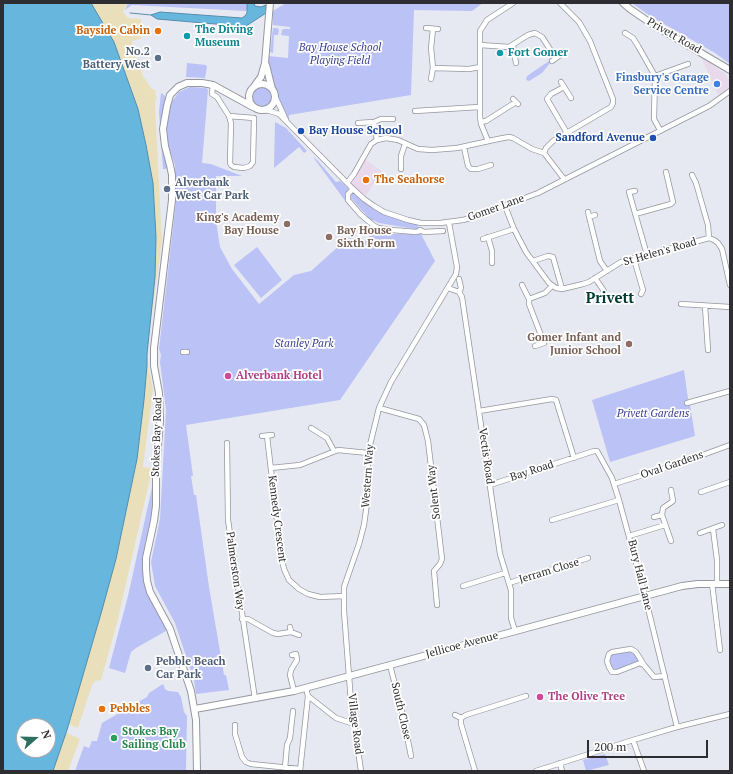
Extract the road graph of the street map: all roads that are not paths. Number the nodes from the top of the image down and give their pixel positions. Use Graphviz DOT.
graph roads {
  1 [pos="270,3"];
  2 [pos="513,3"];
  3 [pos="560,3"];
  4 [pos="623,3"];
  5 [pos="426,28"];
  6 [pos="625,33"];
  7 [pos="480,45"];
  8 [pos="512,46"];
  9 [pos="555,58"];
  10 [pos="517,62"];
  11 [pos="265,63"];
  12 [pos="688,64"];
  13 [pos="480,67"];
  14 [pos="433,68"];
  15 [pos="728,69"];
  16 [pos="730,75"];
  17 [pos="655,76"];
  18 [pos="431,79"];
  19 [pos="213,85"];
  20 [pos="255,85"];
  21 [pos="272,89"];
  22 [pos="250,91"];
  23 [pos="730,91"];
  24 [pos="275,96"];
  25 [pos="234,97"];
  26 [pos="542,97"];
  27 [pos="730,97"];
  28 [pos="571,98"];
  29 [pos="547,99"];
  30 [pos="718,100"];
  31 [pos="516,102"];
  32 [pos="253,107"];
  33 [pos="479,107"];
  34 [pos="264,110"];
  35 [pos="415,110"];
  36 [pos="229,116"];
  37 [pos="393,119"];
  38 [pos="374,122"];
  39 [pos="481,122"];
  40 [pos="288,123"];
  41 [pos="358,123"];
  42 [pos="660,130"];
  43 [pos="567,133"];
  44 [pos="376,140"];
  45 [pos="488,141"];
  46 [pos="405,144"];
  47 [pos="464,147"];
  48 [pos="544,153"];
  49 [pos="491,164"];
  50 [pos="401,169"];
  51 [pos="666,172"];
  52 [pos="692,175"];
  53 [pos="564,179"];
  54 [pos="347,183"];
  55 [pos="353,189"];
  56 [pos="635,191"];
  57 [pos="505,206"];
  58 [pos="635,214"];
  59 [pos="595,215"];
  60 [pos="421,223"];
  61 [pos="449,223"];
  62 [pos="514,229"];
  63 [pos="420,230"];
  64 [pos="443,231"];
  65 [pos="488,237"];
  66 [pos="709,238"];
  67 [pos="483,239"];
  68 [pos="646,255"];
  69 [pos="634,258"];
  70 [pos="533,261"];
  71 [pos="492,263"];
  72 [pos="607,270"];
  73 [pos="595,278"];
  74 [pos="459,279"];
  75 [pos="730,284"];
  76 [pos="521,285"];
  77 [pos="552,286"];
  78 [pos="448,288"];
  79 [pos="562,289"];
  80 [pos="604,291"];
  81 [pos="459,292"];
  82 [pos="641,294"];
  83 [pos="530,299"];
  84 [pos="683,305"];
  85 [pos="705,306"];
  86 [pos="730,307"];
  87 [pos="534,346"];
  88 [pos="708,350"];
  89 [pos="730,391"];
  90 [pos="687,402"];
  91 [pos="379,408"];
  92 [pos="479,411"];
  93 [pos="311,428"];
  94 [pos="316,431"];
  95 [pos="267,436"];
  96 [pos="313,437"];
  97 [pos="227,443"];
  98 [pos="730,445"];
  99 [pos="334,451"];
  100 [pos="368,452"];
  101 [pos="574,458"];
  102 [pos="271,468"];
  103 [pos="730,482"];
  104 [pos="614,484"];
  105 [pos="490,485"];
  106 [pos="670,490"];
  107 [pos="701,492"];
  108 [pos="619,500"];
  109 [pos="662,515"];
  110 [pos="654,517"];
  111 [pos="552,520"];
  112 [pos="665,525"];
  113 [pos="722,525"];
  114 [pos="713,529"];
  115 [pos="700,533"];
  116 [pos="630,536"];
  117 [pos="671,541"];
  118 [pos="588,558"];
  119 [pos="505,573"];
  120 [pos="509,583"];
  121 [pos="714,583"];
  122 [pos="730,584"];
  123 [pos="462,586"];
  124 [pos="344,596"];
  125 [pos="645,596"];
  126 [pos="437,605"];
  127 [pos="242,619"];
  128 [pos="514,631"];
  129 [pos="299,635"];
  130 [pos="720,650"];
  131 [pos="292,655"];
  132 [pos="390,665"];
  133 [pos="644,665"];
  134 [pos="349,676"];
  135 [pos="665,676"];
  136 [pos="306,688"];
  137 [pos="294,691"];
  138 [pos="308,696"];
  139 [pos="526,696"];
  140 [pos="255,699"];
  141 [pos="194,709"];
  142 [pos="293,712"];
  143 [pos="730,714"];
  144 [pos="455,715"];
  145 [pos="461,718"];
  146 [pos="354,724"];
  147 [pos="235,725"];
  148 [pos="677,727"];
  149 [pos="633,740"];
  150 [pos="410,756"];
  151 [pos="560,764"];
  152 [pos="285,768"];
  153 [pos="300,770"];
  154 [pos="197,771"];
  155 [pos="361,771"];
  156 [pos="475,771"];
  157 [pos="536,771"];
  158 [pos="562,771"];
  159 [pos="644,771"];
  1 -- 11 [label="street"];
  2 -- 7 [label="street"];
  3 -- 43 [label="street"];
  4 -- 15 [label="street, Privett Road"];
  5 -- 14 [label="street"];
  6 -- 17 [label="street"];
  7 -- 8 [label="street"];
  7 -- 13 [label="street"];
  8 -- 9 [label="street"];
  8 -- 10 [label="street"];
  11 -- 20 [label="street"];
  11 -- 21 [label="street"];
  12 -- 17 [label="street"];
  13 -- 14 [label="street"];
  13 -- 33 [label="street"];
  14 -- 18 [label="street"];
  15 -- 16 [label="street, Privett Road"];
  17 -- 42 [label="street"];
  19 -- 25 [label="street, Stokes Bay Road"];
  19 -- 36 [label="street"];
  19 -- 141 [label="street, Stokes Bay Road"];
  20 -- 21 [label="street"];
  20 -- 22 [label="street"];
  21 -- 24 [label="street"];
  22 -- 25 [label="street"];
  22 -- 32 [label="street"];
  23 -- 30 [label="street, Gomer Lane"];
  24 -- 34 [label="street"];
  24 -- 40 [label="street"];
  25 -- 32 [label="street, Stokes Bay Road"];
  26 -- 29 [label="street"];
  27 -- 30 [label="street, Gomer Lane"];
  28 -- 29 [label="street"];
  29 -- 43 [label="street"];
  30 -- 42 [label="street, Gomer Lane"];
  31 -- 39 [label="street"];
  32 -- 34 [label="street, Stokes Bay Road"];
  33 -- 35 [label="street"];
  33 -- 39 [label="street"];
  34 -- 40 [label="street"];
  36 -- 36 [label="street"];
  37 -- 38 [label="street"];
  38 -- 41 [label="street"];
  38 -- 44 [label="street"];
  39 -- 45 [label="street"];
  40 -- 54 [label="street, Gomer Lane"];
  42 -- 53 [label="street, Gomer Lane"];
  43 -- 48 [label="street"];
  44 -- 46 [label="street"];
  44 -- 54 [label="street"];
  45 -- 47 [label="street"];
  45 -- 48 [label="street"];
  46 -- 47 [label="street"];
  46 -- 50 [label="street"];
  47 -- 49 [label="street"];
  48 -- 53 [label="street"];
  51 -- 58 [label="street"];
  52 -- 66 [label="street"];
  53 -- 57 [label="street, Gomer Lane"];
  54 -- 55 [label="street, Gomer Lane"];
  55 -- 60 [label="street, Gomer Lane"];
  55 -- 63 [label="street"];
  56 -- 58 [label="street"];
  57 -- 61 [label="street, Gomer Lane"];
  57 -- 62 [label="street"];
  58 -- 68 [label="street"];
  59 -- 72 [label="street"];
  60 -- 61 [label="street, Gomer Lane"];
  60 -- 63 [label="street"];
  61 -- 78 [label="street, Western Way"];
  62 -- 65 [label="street"];
  62 -- 70 [label="street"];
  63 -- 64 [label="street"];
  65 -- 67 [label="street"];
  65 -- 71 [label="street"];
  66 -- 68 [label="street, St Helen's Road"];
  66 -- 75 [label="street, St Helen's Road"];
  68 -- 69 [label="street, St Helen's Road"];
  69 -- 72 [label="street, St Helen's Road"];
  69 -- 82 [label="street"];
  70 -- 77 [label="street"];
  70 -- 79 [label="street"];
  72 -- 73 [label="street, St Helen's Road"];
  73 -- 79 [label="street, St Helen's Road"];
  73 -- 80 [label="street"];
  74 -- 81 [label="street, Vectis Road"];
  76 -- 83 [label="street"];
  77 -- 79 [label="street"];
  77 -- 83 [label="street"];
  78 -- 81 [label="street"];
  78 -- 91 [label="street, Western Way"];
  81 -- 92 [label="street, Vectis Road"];
  83 -- 87 [label="street"];
  84 -- 85 [label="street"];
  85 -- 86 [label="street"];
  85 -- 88 [label="street"];
  89 -- 90 [label="street"];
  91 -- 100 [label="street, Western Way"];
  91 -- 126 [label="street, Solent Way"];
  92 -- 101 [label="street"];
  92 -- 105 [label="street, Vectis Road"];
  93 -- 94 [label="street"];
  94 -- 96 [label="street"];
  94 -- 99 [label="street"];
  95 -- 102 [label="street, Kennedy Crescent"];
  97 -- 127 [label="street, Palmerston Way"];
  98 -- 104 [label="street, Oval Gardens"];
  99 -- 100 [label="street, Kennedy Crescent"];
  99 -- 102 [label="street, Kennedy Crescent"];
  100 -- 124 [label="street, Western Way"];
  101 -- 104 [label="street, Bury Hall Lane"];
  101 -- 105 [label="street, Bay Road"];
  102 -- 124 [label="street, Kennedy Crescent"];
  103 -- 107 [label="street"];
  104 -- 108 [label="street, Bury Hall Lane"];
  105 -- 119 [label="street, Vectis Road"];
  106 -- 109 [label="street"];
  108 -- 111 [label="street"];
  108 -- 116 [label="street, Bury Hall Lane"];
  109 -- 110 [label="street"];
  109 -- 112 [label="street"];
  112 -- 116 [label="street"];
  112 -- 117 [label="street"];
  113 -- 114 [label="street"];
  114 -- 115 [label="street"];
  114 -- 121 [label="street"];
  116 -- 125 [label="street, Bury Hall Lane"];
  118 -- 120 [label="street, Jerram Close"];
  119 -- 120 [label="street, Vectis Road"];
  119 -- 123 [label="street"];
  120 -- 128 [label="street, Vectis Road"];
  121 -- 122 [label="street, Jellicoe Avenue"];
  121 -- 125 [label="street, Jellicoe Avenue"];
  121 -- 130 [label="street"];
  124 -- 134 [label="street, Western Way"];
  125 -- 128 [label="street, Jellicoe Avenue"];
  125 -- 135 [label="street, Bury Hall Lane"];
  127 -- 129 [label="street"];
  127 -- 140 [label="street, Palmerston Way"];
  128 -- 132 [label="street, Jellicoe Avenue"];
  131 -- 137 [label="street"];
  132 -- 134 [label="street, Jellicoe Avenue"];
  132 -- 150 [label="street, South Close"];
  133 -- 133 [label="street"];
  133 -- 135 [label="street"];
  134 -- 136 [label="street, Jellicoe Avenue"];
  134 -- 146 [label="street, Village Road"];
  135 -- 148 [label="street, Bury Hall Lane"];
  136 -- 137 [label="street, Jellicoe Avenue"];
  136 -- 138 [label="street"];
  137 -- 140 [label="street, Jellicoe Avenue"];
  138 -- 146 [label="street"];
  138 -- 153 [label="street"];
  139 -- 145 [label="street"];
  140 -- 141 [label="street, Jellicoe Avenue"];
  141 -- 154 [label="street, Stokes Bay Road"];
  142 -- 152 [label="street"];
  143 -- 148 [label="street"];
  144 -- 145 [label="street"];
  145 -- 156 [label="street"];
  146 -- 155 [label="street, Village Road"];
  147 -- 152 [label="street"];
  148 -- 149 [label="street"];
  149 -- 151 [label="street"];
  149 -- 159 [label="street"];
  151 -- 157 [label="street"];
  151 -- 158 [label="street"];
  152 -- 153 [label="street"];
}
